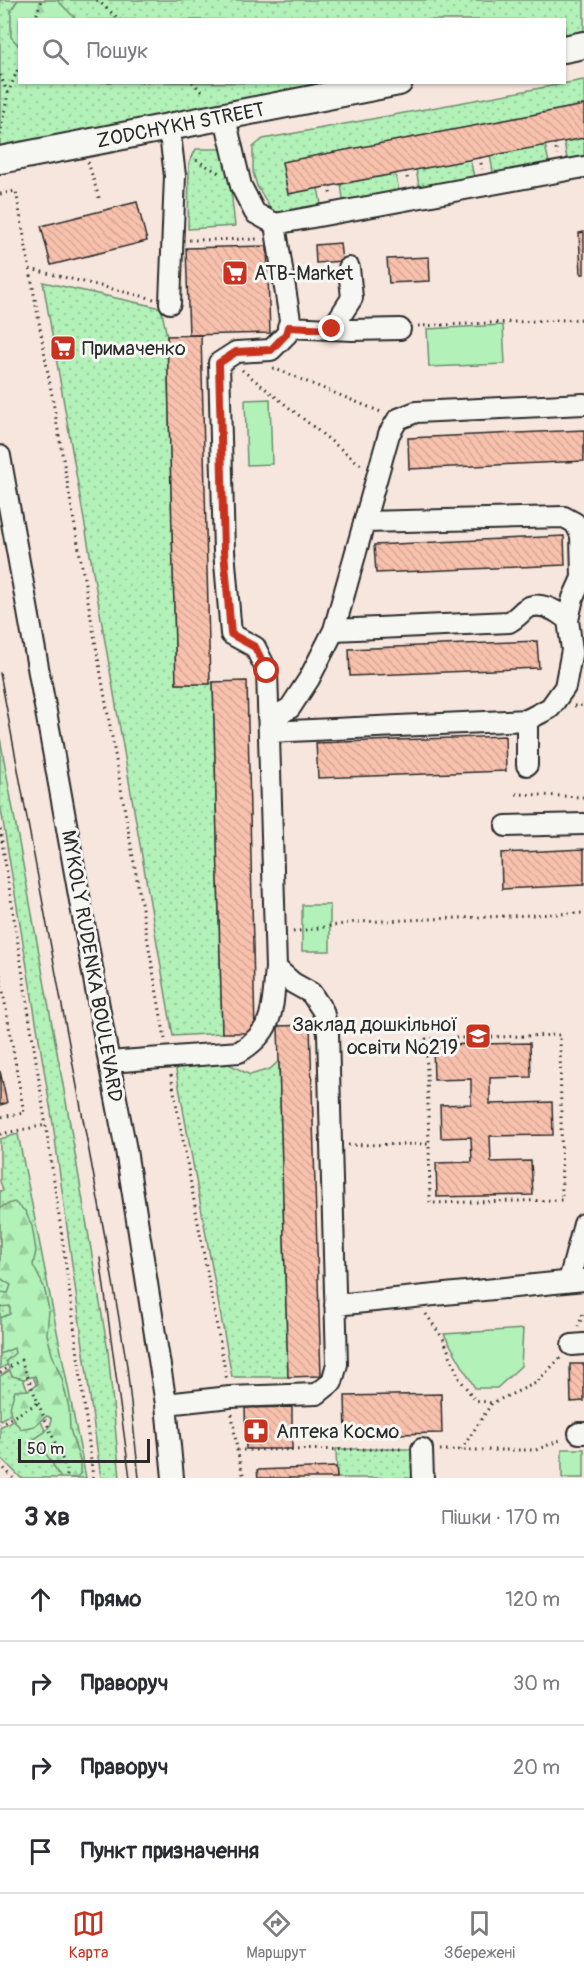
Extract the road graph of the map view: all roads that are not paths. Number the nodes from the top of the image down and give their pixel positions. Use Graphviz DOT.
graph roads {
  1 [pos="584,45"];
  2 [pos="566,49"];
  3 [pos="389,84"];
  4 [pos="225,117"];
  5 [pos="171,136"];
  6 [pos="0,159"];
  7 [pos="584,167"];
  8 [pos="276,231"];
  9 [pos="348,268"];
  10 [pos="170,303"];
  11 [pos="288,327"];
  12 [pos="332,329"];
  13 [pos="400,329"];
  14 [pos="584,404"];
  15 [pos="0,456"];
  16 [pos="365,522"];
  17 [pos="568,620"];
  18 [pos="334,630"];
  19 [pos="527,720"];
  20 [pos="269,725"];
  21 [pos="526,765"];
  22 [pos="584,824"];
  23 [pos="506,826"];
  24 [pos="276,968"];
  25 [pos="109,1062"];
  26 [pos="584,1224"];
  27 [pos="576,1280"];
  28 [pos="335,1305"];
  29 [pos="166,1404"];
  30 [pos="422,1449"];
  31 [pos="173,1478"];
  32 [pos="423,1478"];
  1 -- 2 [label="main road"];
  3 -- 4 [label="main road, ZODCHYKH STREET"];
  4 -- 5 [label="main road, ZODCHYKH STREET"];
  4 -- 8 [label="street"];
  5 -- 6 [label="main road, ZODCHYKH STREET"];
  5 -- 10 [label="street"];
  7 -- 8 [label="street"];
  8 -- 11 [label="street"];
  9 -- 12 [label="street"];
  11 -- 12 [label="street"];
  11 -- 20 [label="street"];
  12 -- 13 [label="street"];
  14 -- 16 [label="street"];
  15 -- 25 [label="street, MYKOLY RUDENKA BOULEVARD"];
  16 -- 17 [label="street"];
  16 -- 18 [label="street"];
  17 -- 18 [label="street"];
  17 -- 19 [label="street"];
  18 -- 20 [label="street"];
  19 -- 20 [label="street"];
  19 -- 21 [label="street"];
  20 -- 24 [label="street"];
  22 -- 23 [label="street"];
  24 -- 25 [label="street"];
  24 -- 28 [label="street"];
  25 -- 29 [label="street, MYKOLY RUDENKA BOULEVARD"];
  26 -- 27 [label="street"];
  27 -- 28 [label="street"];
  28 -- 29 [label="street"];
  29 -- 31 [label="street, MYKOLY RUDENKA BOULEVARD"];
  30 -- 32 [label="street"];
}
